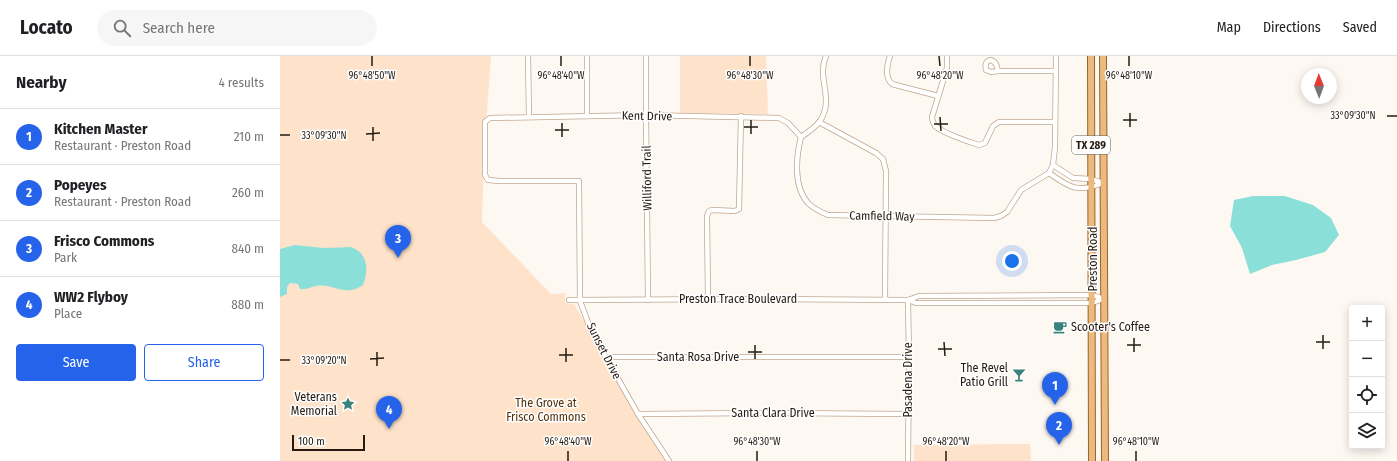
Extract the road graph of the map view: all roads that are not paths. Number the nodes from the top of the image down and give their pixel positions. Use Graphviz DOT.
graph roads {
  1 [pos="528,56"];
  2 [pos="587,56"];
  3 [pos="646,56"];
  4 [pos="826,56"];
  5 [pos="890,56"];
  6 [pos="947,56"];
  7 [pos="1056,56"];
  8 [pos="1090,56"];
  9 [pos="1103,56"];
  10 [pos="998,71"];
  11 [pos="1055,71"];
  12 [pos="938,96"];
  13 [pos="646,115"];
  14 [pos="587,116"];
  15 [pos="741,116"];
  16 [pos="529,117"];
  17 [pos="819,122"];
  18 [pos="1055,122"];
  19 [pos="801,137"];
  20 [pos="1053,165"];
  21 [pos="1049,173"];
  22 [pos="1091,179"];
  23 [pos="579,181"];
  24 [pos="1104,183"];
  25 [pos="1091,188"];
  26 [pos="885,215"];
  27 [pos="1092,295"];
  28 [pos="1014,296"];
  29 [pos="708,299"];
  30 [pos="885,299"];
  31 [pos="1104,299"];
  32 [pos="569,300"];
  33 [pos="648,300"];
  34 [pos="908,300"];
  35 [pos="580,301"];
  36 [pos="1014,303"];
  37 [pos="1092,303"];
  38 [pos="606,357"];
  39 [pos="909,357"];
  40 [pos="1092,406"];
  41 [pos="1105,406"];
  42 [pos="638,414"];
  43 [pos="908,414"];
  44 [pos="669,461"];
  45 [pos="908,461"];
  46 [pos="1092,461"];
  47 [pos="1105,461"];
  1 -- 16 [label="street"];
  2 -- 14 [label="street"];
  3 -- 13 [label="street, Williford Trail"];
  4 -- 17 [label="street"];
  5 -- 12 [label="street"];
  6 -- 12 [label="street"];
  7 -- 11 [label="street"];
  8 -- 22 [label="main road, Preston Road / TX 289"];
  9 -- 24 [label="main road, Preston Road / TX 289"];
  10 -- 11 [label="street"];
  11 -- 18 [label="street"];
  12 -- 18 [label="street"];
  13 -- 14 [label="street, Kent Drive"];
  13 -- 15 [label="street, Kent Drive"];
  13 -- 33 [label="street, Williford Trail"];
  14 -- 16 [label="street, Kent Drive"];
  15 -- 19 [label="street, Kent Drive"];
  15 -- 29 [label="street"];
  16 -- 23 [label="street, Kent Drive"];
  17 -- 19 [label="street"];
  17 -- 26 [label="street"];
  18 -- 20 [label="street"];
  19 -- 26 [label="street, Camfield Way"];
  20 -- 21 [label="street"];
  20 -- 22 [label="street"];
  21 -- 25 [label="street"];
  21 -- 26 [label="street, Camfield Way"];
  22 -- 24 [label="street"];
  22 -- 25 [label="main road, Preston Road / TX 289"];
  23 -- 35 [label="street, Sunset Drive"];
  24 -- 25 [label="street"];
  24 -- 31 [label="main road, Preston Road / TX 289"];
  25 -- 27 [label="main road, Preston Road / TX 289"];
  26 -- 30 [label="street"];
  27 -- 28 [label="street, Preston Trace Boulevard"];
  27 -- 31 [label="street, Preston Trace Boulevard"];
  27 -- 37 [label="main road, Preston Road / TX 289"];
  28 -- 34 [label="street, Preston Trace Boulevard"];
  28 -- 36 [label="street"];
  29 -- 30 [label="street, Preston Trace Boulevard"];
  29 -- 33 [label="street, Preston Trace Boulevard"];
  30 -- 34 [label="street, Preston Trace Boulevard"];
  31 -- 37 [label="street, Preston Trace Boulevard"];
  31 -- 41 [label="main road, Preston Road / TX 289"];
  32 -- 35 [label="street, Preston Trace Boulevard"];
  33 -- 35 [label="street, Preston Trace Boulevard"];
  34 -- 36 [label="street, Preston Trace Boulevard"];
  34 -- 39 [label="street, Pasadena Drive"];
  35 -- 38 [label="street, Sunset Drive"];
  36 -- 37 [label="street, Preston Trace Boulevard"];
  37 -- 40 [label="main road, Preston Road / TX 289"];
  38 -- 39 [label="street, Santa Rosa Drive"];
  38 -- 42 [label="street, Sunset Drive"];
  39 -- 43 [label="street, Pasadena Drive"];
  40 -- 41 [label="main road"];
  40 -- 46 [label="main road, Preston Road / TX 289"];
  41 -- 47 [label="main road, Preston Road / TX 289"];
  42 -- 43 [label="street, Santa Clara Drive"];
  42 -- 44 [label="street, Sunset Drive"];
  43 -- 45 [label="street, Pasadena Drive"];
}
